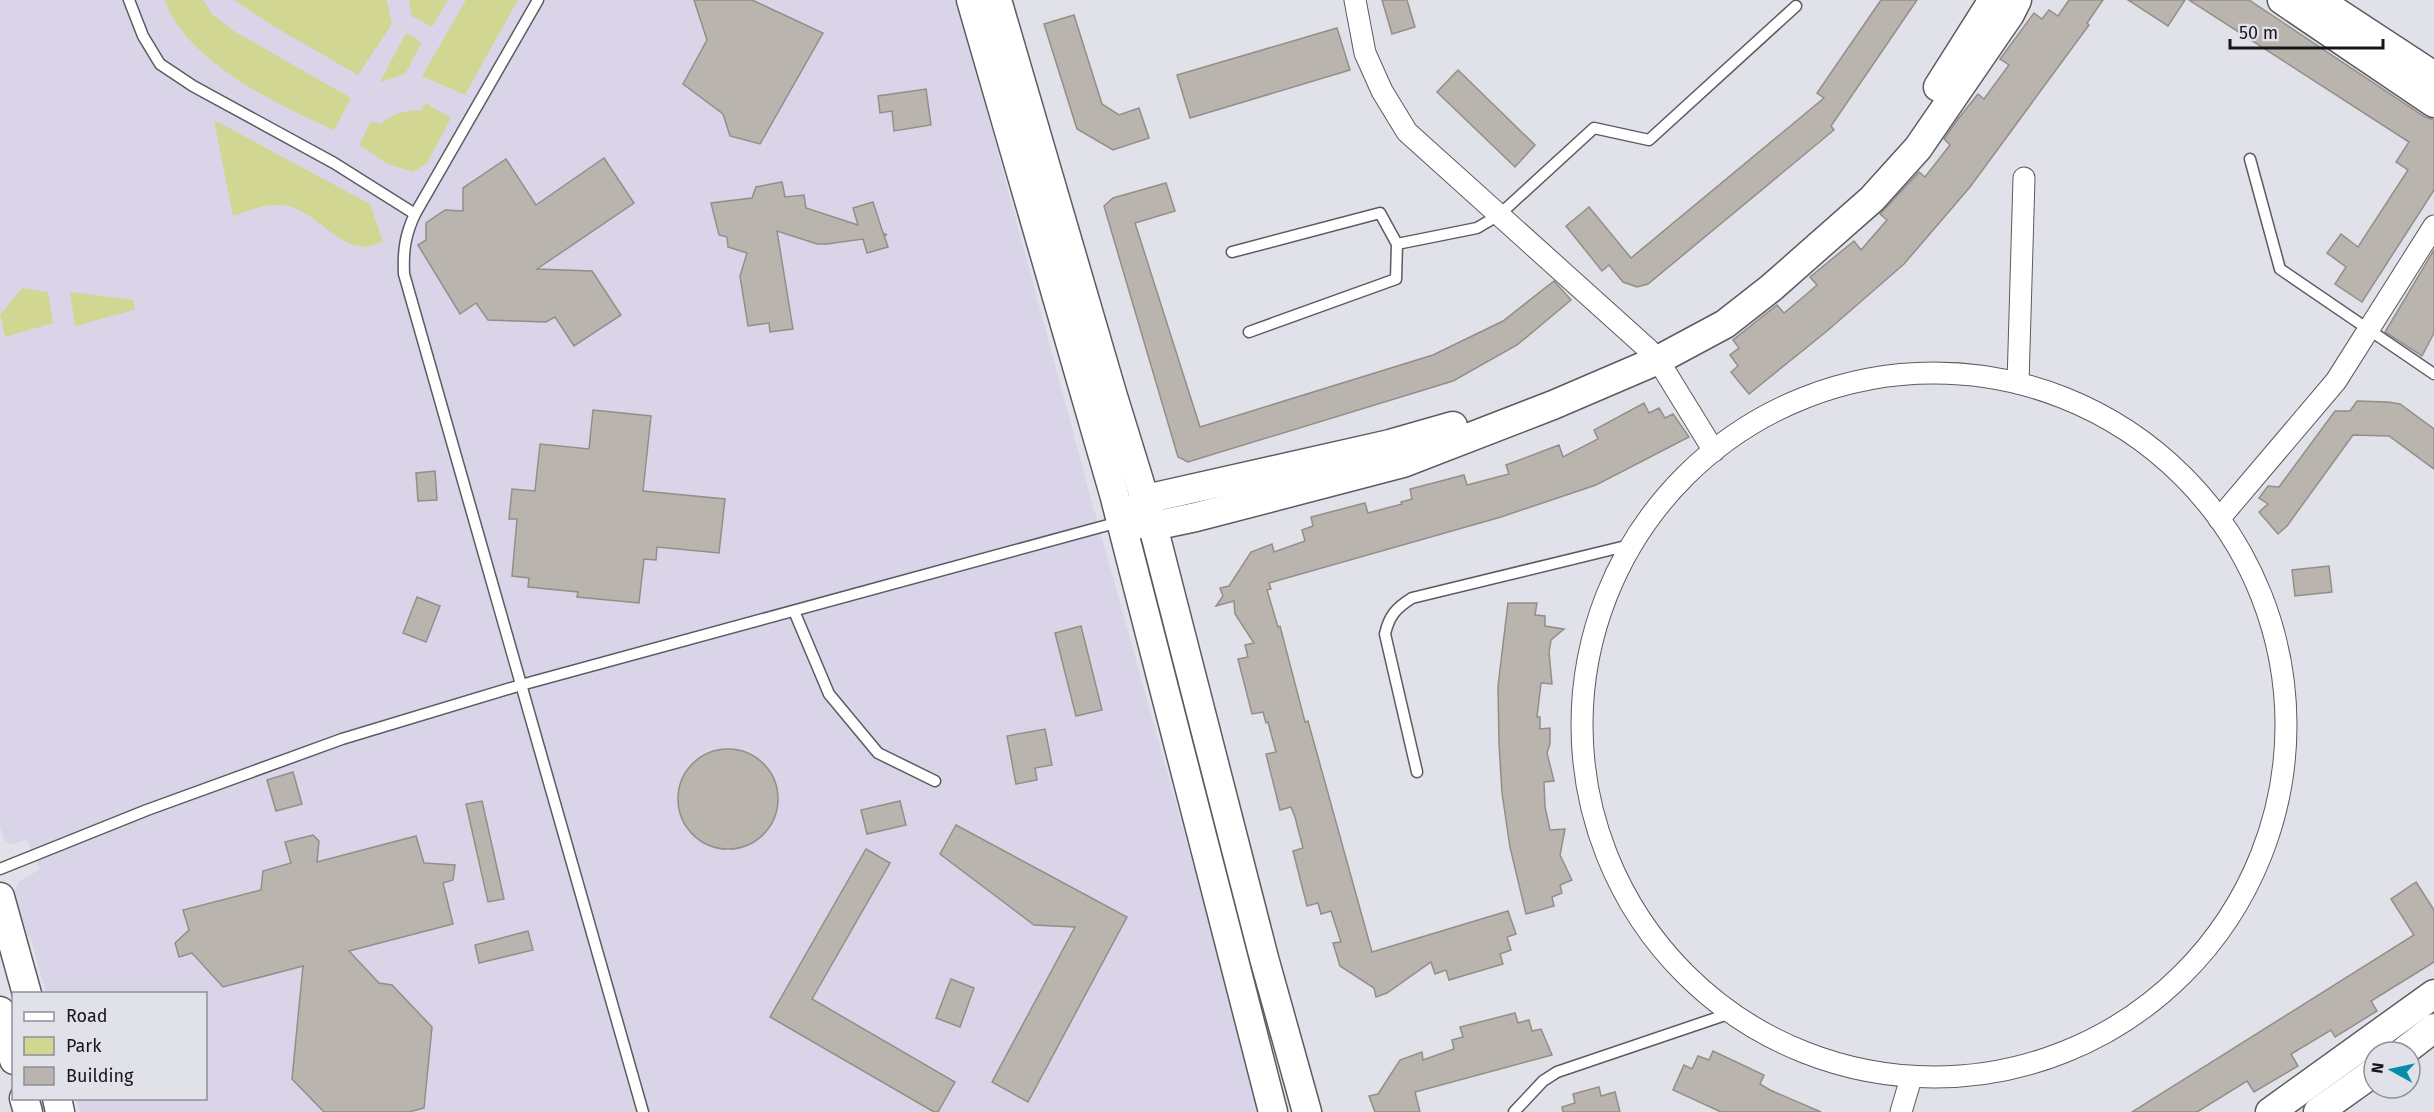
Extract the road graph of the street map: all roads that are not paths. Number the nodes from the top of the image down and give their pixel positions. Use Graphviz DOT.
graph roads {
  1 [pos="129,0"];
  2 [pos="538,0"];
  3 [pos="971,0"];
  4 [pos="998,0"];
  5 [pos="1355,0"];
  6 [pos="1993,0"];
  7 [pos="2017,0"];
  8 [pos="2282,0"];
  9 [pos="2318,0"];
  10 [pos="1796,6"];
  11 [pos="2434,76"];
  12 [pos="2434,103"];
  13 [pos="2250,159"];
  14 [pos="2024,178"];
  15 [pos="415,214"];
  16 [pos="1499,215"];
  17 [pos="2434,226"];
  18 [pos="1397,244"];
  19 [pos="1232,252"];
  20 [pos="2369,330"];
  21 [pos="1249,332"];
  22 [pos="1653,354"];
  23 [pos="2434,374"];
  24 [pos="2018,383"];
  25 [pos="1714,451"];
  26 [pos="1150,512"];
  27 [pos="2219,519"];
  28 [pos="1121,522"];
  29 [pos="1630,545"];
  30 [pos="794,611"];
  31 [pos="521,685"];
  32 [pos="1417,772"];
  33 [pos="935,782"];
  34 [pos="0,869"];
  35 [pos="0,897"];
  36 [pos="27,992"];
  37 [pos="2434,994"];
  38 [pos="0,1011"];
  39 [pos="1728,1014"];
  40 [pos="2434,1028"];
  41 [pos="2418,1040"];
  42 [pos="12,1053"];
  43 [pos="1911,1078"];
  44 [pos="2362,1081"];
  45 [pos="643,1112"];
  46 [pos="1273,1112"];
  47 [pos="1307,1112"];
  48 [pos="1514,1112"];
  49 [pos="1901,1112"];
  50 [pos="2270,1112"];
  51 [pos="2318,1112"];
  1 -- 15 [label="lane"];
  2 -- 15 [label="lane"];
  3 -- 28 [label="main road"];
  4 -- 26 [label="main road"];
  5 -- 16 [label="street"];
  6 -- 22 [label="main road"];
  7 -- 22 [label="main road"];
  8 -- 12 [label="main road"];
  9 -- 11 [label="main road"];
  10 -- 16 [label="lane"];
  13 -- 20 [label="lane"];
  14 -- 24 [label="street"];
  15 -- 31 [label="lane"];
  16 -- 18 [label="lane"];
  16 -- 22 [label="street"];
  17 -- 20 [label="street"];
  18 -- 19 [label="lane"];
  18 -- 21 [label="lane"];
  20 -- 23 [label="lane"];
  20 -- 27 [label="street"];
  22 -- 25 [label="street"];
  22 -- 26 [label="main road"];
  24 -- 25 [label="street"];
  24 -- 27 [label="street"];
  25 -- 29 [label="street"];
  26 -- 28 [label="main road"];
  26 -- 47 [label="main road"];
  27 -- 43 [label="street"];
  28 -- 30 [label="lane"];
  28 -- 46 [label="main road"];
  29 -- 32 [label="lane"];
  29 -- 39 [label="street"];
  30 -- 31 [label="lane"];
  30 -- 33 [label="lane"];
  31 -- 34 [label="lane"];
  31 -- 45 [label="lane"];
  35 -- 36 [label="main road"];
  37 -- 50 [label="main road"];
  38 -- 42 [label="main road"];
  39 -- 43 [label="street"];
  39 -- 48 [label="lane"];
  40 -- 41 [label="main road"];
  43 -- 49 [label="street"];
  44 -- 51 [label="main road"];
}
